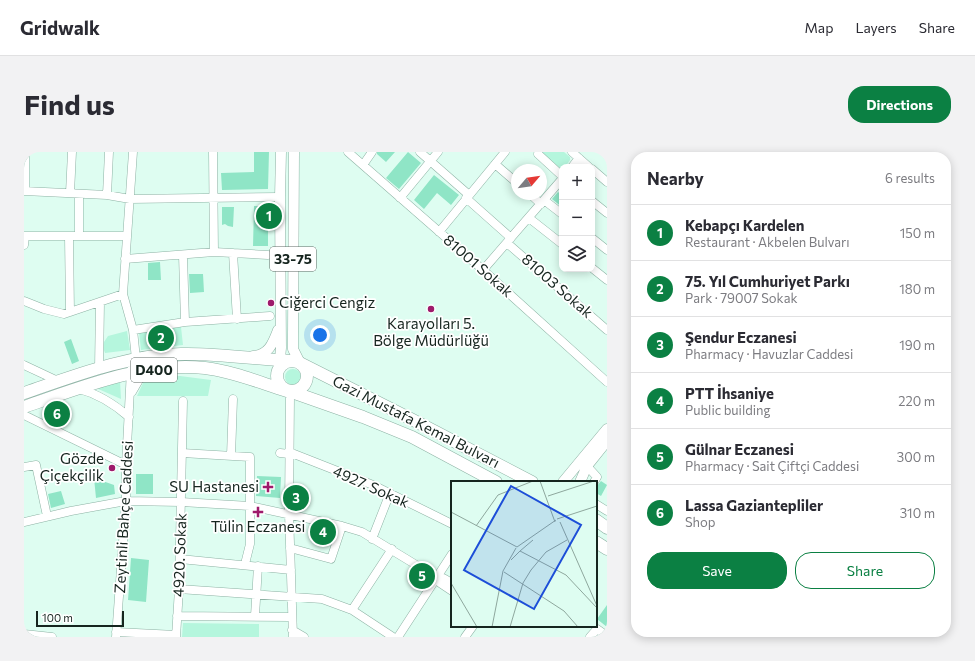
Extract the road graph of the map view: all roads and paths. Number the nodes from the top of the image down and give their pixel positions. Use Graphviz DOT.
graph roads {
  1 [pos="25,152"];
  2 [pos="72,152"];
  3 [pos="109,152"];
  4 [pos="133,152"];
  5 [pos="213,152"];
  6 [pos="281,152"];
  7 [pos="294,152"];
  8 [pos="348,152"];
  9 [pos="372,152"];
  10 [pos="420,152"];
  11 [pos="438,152"];
  12 [pos="505,152"];
  13 [pos="538,154"];
  14 [pos="576,154"];
  15 [pos="430,161"];
  16 [pos="495,164"];
  17 [pos="573,164"];
  18 [pos="586,164"];
  19 [pos="363,165"];
  20 [pos="595,172"];
  21 [pos="559,174"];
  22 [pos="511,178"];
  23 [pos="559,181"];
  24 [pos="607,182"];
  25 [pos="24,191"];
  26 [pos="75,193"];
  27 [pos="107,195"];
  28 [pos="467,196"];
  29 [pos="280,197"];
  30 [pos="214,198"];
  31 [pos="400,198"];
  32 [pos="130,199"];
  33 [pos="540,200"];
  34 [pos="543,202"];
  35 [pos="595,203"];
  36 [pos="559,212"];
  37 [pos="607,213"];
  38 [pos="529,218"];
  39 [pos="439,232"];
  40 [pos="69,236"];
  41 [pos="79,236"];
  42 [pos="127,236"];
  43 [pos="509,240"];
  44 [pos="595,240"];
  45 [pos="559,242"];
  46 [pos="24,246"];
  47 [pos="607,250"];
  48 [pos="214,252"];
  49 [pos="183,254"];
  50 [pos="233,254"];
  51 [pos="268,255"];
  52 [pos="125,259"];
  53 [pos="483,270"];
  54 [pos="595,270"];
  55 [pos="607,280"];
  56 [pos="123,294"];
  57 [pos="24,301"];
  58 [pos="100,302"];
  59 [pos="70,312"];
  60 [pos="270,316"];
  61 [pos="237,319"];
  62 [pos="185,322"];
  63 [pos="281,322"];
  64 [pos="133,330"];
  65 [pos="607,330"];
  66 [pos="243,357"];
  67 [pos="133,360"];
  68 [pos="287,364"];
  69 [pos="24,365"];
  70 [pos="99,369"];
  71 [pos="150,370"];
  72 [pos="131,373"];
  73 [pos="58,382"];
  74 [pos="607,382"];
  75 [pos="78,389"];
  76 [pos="289,392"];
  77 [pos="24,393"];
  78 [pos="130,397"];
  79 [pos="233,399"];
  80 [pos="183,401"];
  81 [pos="24,406"];
  82 [pos="24,415"];
  83 [pos="130,417"];
  84 [pos="607,429"];
  85 [pos="607,441"];
  86 [pos="182,453"];
  87 [pos="280,453"];
  88 [pos="289,453"];
  89 [pos="231,456"];
  90 [pos="126,465"];
  91 [pos="587,466"];
  92 [pos="24,467"];
  93 [pos="494,481"];
  94 [pos="530,481"];
  95 [pos="564,481"];
  96 [pos="580,481"];
  97 [pos="595,481"];
  98 [pos="390,493"];
  99 [pos="126,501"];
  100 [pos="181,502"];
  101 [pos="597,505"];
  102 [pos="250,506"];
  103 [pos="607,511"];
  104 [pos="289,513"];
  105 [pos="47,516"];
  106 [pos="24,522"];
  107 [pos="451,524"];
  108 [pos="342,526"];
  109 [pos="372,538"];
  110 [pos="597,543"];
  111 [pos="290,548"];
  112 [pos="607,549"];
  113 [pos="392,550"];
  114 [pos="451,555"];
  115 [pos="180,559"];
  116 [pos="245,564"];
  117 [pos="258,566"];
  118 [pos="291,570"];
  119 [pos="436,577"];
  120 [pos="451,582"];
  121 [pos="179,588"];
  122 [pos="451,590"];
  123 [pos="257,595"];
  124 [pos="291,597"];
  125 [pos="352,610"];
  126 [pos="177,616"];
  127 [pos="255,616"];
  128 [pos="292,617"];
  129 [pos="472,627"];
  130 [pos="24,634"];
  131 [pos="292,634"];
  132 [pos="116,635"];
  133 [pos="176,636"];
  134 [pos="607,636"];
  135 [pos="52,637"];
  136 [pos="304,637"];
  137 [pos="393,637"];
  138 [pos="398,637"];
  139 [pos="465,637"];
  140 [pos="590,637"];
  1 -- 25 [label="street"];
  2 -- 26 [label="street"];
  3 -- 27 [label="street"];
  4 -- 32 [label="street, Zeytinli Bahçe Caddesi"];
  5 -- 30 [label="street"];
  6 -- 29 [label="main road, 33-75"];
  7 -- 68 [label="main road, 33-75"];
  8 -- 19 [label="street, 81001 Sokak"];
  9 -- 19 [label="street"];
  10 -- 15 [label="street, 81003 Sokak"];
  11 -- 15 [label="street"];
  12 -- 16 [label="street"];
  13 -- 21 [label="street"];
  14 -- 17 [label="street"];
  14 -- 18 [label="street"];
  15 -- 28 [label="street, 81003 Sokak"];
  15 -- 31 [label="street"];
  16 -- 22 [label="street"];
  16 -- 28 [label="street"];
  19 -- 31 [label="street, 81001 Sokak"];
  20 -- 24 [label="street"];
  23 -- 34 [label="street"];
  25 -- 26 [label="street"];
  26 -- 27 [label="street"];
  26 -- 41 [label="street"];
  27 -- 32 [label="street"];
  28 -- 39 [label="street"];
  28 -- 43 [label="street, 81003 Sokak"];
  29 -- 30 [label="street"];
  29 -- 63 [label="main road, 33-75"];
  30 -- 32 [label="street"];
  30 -- 48 [label="street"];
  31 -- 39 [label="street, 81001 Sokak"];
  32 -- 42 [label="street, Zeytinli Bahçe Caddesi"];
  33 -- 34 [label="street"];
  34 -- 36 [label="street"];
  34 -- 38 [label="street"];
  35 -- 37 [label="street"];
  38 -- 43 [label="street"];
  38 -- 45 [label="street"];
  39 -- 53 [label="street, 81001 Sokak"];
  40 -- 41 [label="street"];
  40 -- 46 [label="street"];
  40 -- 59 [label="street"];
  41 -- 42 [label="street"];
  42 -- 52 [label="street, Zeytinli Bahçe Caddesi"];
  43 -- 53 [label="street"];
  43 -- 65 [label="street, 81003 Sokak"];
  44 -- 47 [label="street"];
  48 -- 49 [label="street"];
  48 -- 50 [label="street"];
  49 -- 52 [label="street"];
  49 -- 62 [label="street"];
  50 -- 51 [label="street"];
  50 -- 61 [label="street"];
  52 -- 56 [label="street, Zeytinli Bahçe Caddesi"];
  53 -- 74 [label="street, 81001 Sokak"];
  54 -- 55 [label="street"];
  56 -- 58 [label="street"];
  56 -- 64 [label="street, Zeytinli Bahçe Caddesi"];
  57 -- 59 [label="street"];
  58 -- 59 [label="street"];
  58 -- 70 [label="street"];
  60 -- 61 [label="street"];
  61 -- 62 [label="street"];
  62 -- 64 [label="street"];
  63 -- 66 [label="main road"];
  63 -- 68 [label="main road, 33-75"];
  64 -- 67 [label="street, Zeytinli Bahçe Caddesi"];
  66 -- 67 [label="highway, Gazi Mustafa Kemal Bulvarı / D400"];
  66 -- 68 [label="highway, Gazi Mustafa Kemal Bulvarı / D400"];
  67 -- 70 [label="highway, Gazi Mustafa Kemal Bulvarı / D400"];
  67 -- 72 [label="street, Zeytinli Bahçe Caddesi"];
  68 -- 76 [label="highway"];
  68 -- 76 [label="highway"];
  68 -- 94 [label="highway, Gazi Mustafa Kemal Bulvarı / D400"];
  69 -- 73 [label="street"];
  70 -- 73 [label="highway, Gazi Mustafa Kemal Bulvarı / D400"];
  71 -- 72 [label="highway, Gazi Mustafa Kemal Bulvarı / D400"];
  71 -- 76 [label="highway, Gazi Mustafa Kemal Bulvarı / D400"];
  71 -- 78 [label="street"];
  72 -- 75 [label="highway, Gazi Mustafa Kemal Bulvarı / D400"];
  72 -- 78 [label="street, Zeytinli Bahçe Caddesi"];
  73 -- 77 [label="highway, Gazi Mustafa Kemal Bulvarı / D400"];
  75 -- 81 [label="highway, Gazi Mustafa Kemal Bulvarı / D400"];
  75 -- 83 [label="street"];
  76 -- 88 [label="street"];
  76 -- 93 [label="highway, Gazi Mustafa Kemal Bulvarı / D400"];
  78 -- 83 [label="street, Zeytinli Bahçe Caddesi"];
  79 -- 89 [label="street"];
  80 -- 86 [label="street, 4920. Sokak"];
  82 -- 90 [label="street"];
  83 -- 90 [label="street, Zeytinli Bahçe Caddesi"];
  84 -- 95 [label="main road"];
  85 -- 91 [label="main road"];
  86 -- 89 [label="street"];
  86 -- 100 [label="street, 4920. Sokak"];
  87 -- 88 [label="street, 4927. Sokak"];
  88 -- 98 [label="street, 4927. Sokak"];
  88 -- 104 [label="street"];
  89 -- 102 [label="street"];
  90 -- 99 [label="street, Zeytinli Bahçe Caddesi"];
  91 -- 96 [label="main road"];
  91 -- 97 [label="street"];
  92 -- 105 [label="street"];
  98 -- 107 [label="street, 4927. Sokak"];
  98 -- 109 [label="street"];
  99 -- 100 [label="street"];
  99 -- 105 [label="street"];
  99 -- 132 [label="street, Zeytinli Bahçe Caddesi"];
  100 -- 102 [label="street"];
  100 -- 115 [label="street, 4920. Sokak"];
  101 -- 103 [label="street"];
  102 -- 104 [label="street"];
  102 -- 116 [label="street"];
  104 -- 108 [label="street"];
  104 -- 111 [label="street"];
  105 -- 106 [label="street"];
  108 -- 109 [label="street"];
  108 -- 111 [label="street"];
  109 -- 113 [label="street"];
  110 -- 112 [label="highway"];
  111 -- 118 [label="street"];
  113 -- 119 [label="street"];
  113 -- 125 [label="street"];
  114 -- 119 [label="street"];
  115 -- 116 [label="street"];
  115 -- 121 [label="street, 4920. Sokak"];
  116 -- 117 [label="street"];
  117 -- 118 [label="street"];
  117 -- 123 [label="street"];
  118 -- 124 [label="street"];
  119 -- 120 [label="street"];
  119 -- 122 [label="street"];
  119 -- 138 [label="street"];
  121 -- 123 [label="street"];
  121 -- 126 [label="street, 4920. Sokak"];
  123 -- 124 [label="street"];
  123 -- 127 [label="street"];
  124 -- 125 [label="street"];
  124 -- 128 [label="street"];
  125 -- 137 [label="street"];
  126 -- 127 [label="street"];
  126 -- 133 [label="street, 4920. Sokak"];
  127 -- 128 [label="street"];
  128 -- 131 [label="street"];
  129 -- 139 [label="street"];
  130 -- 135 [label="street"];
  131 -- 136 [label="street"];
  132 -- 133 [label="street"];
  134 -- 140 [label="street"];
}
